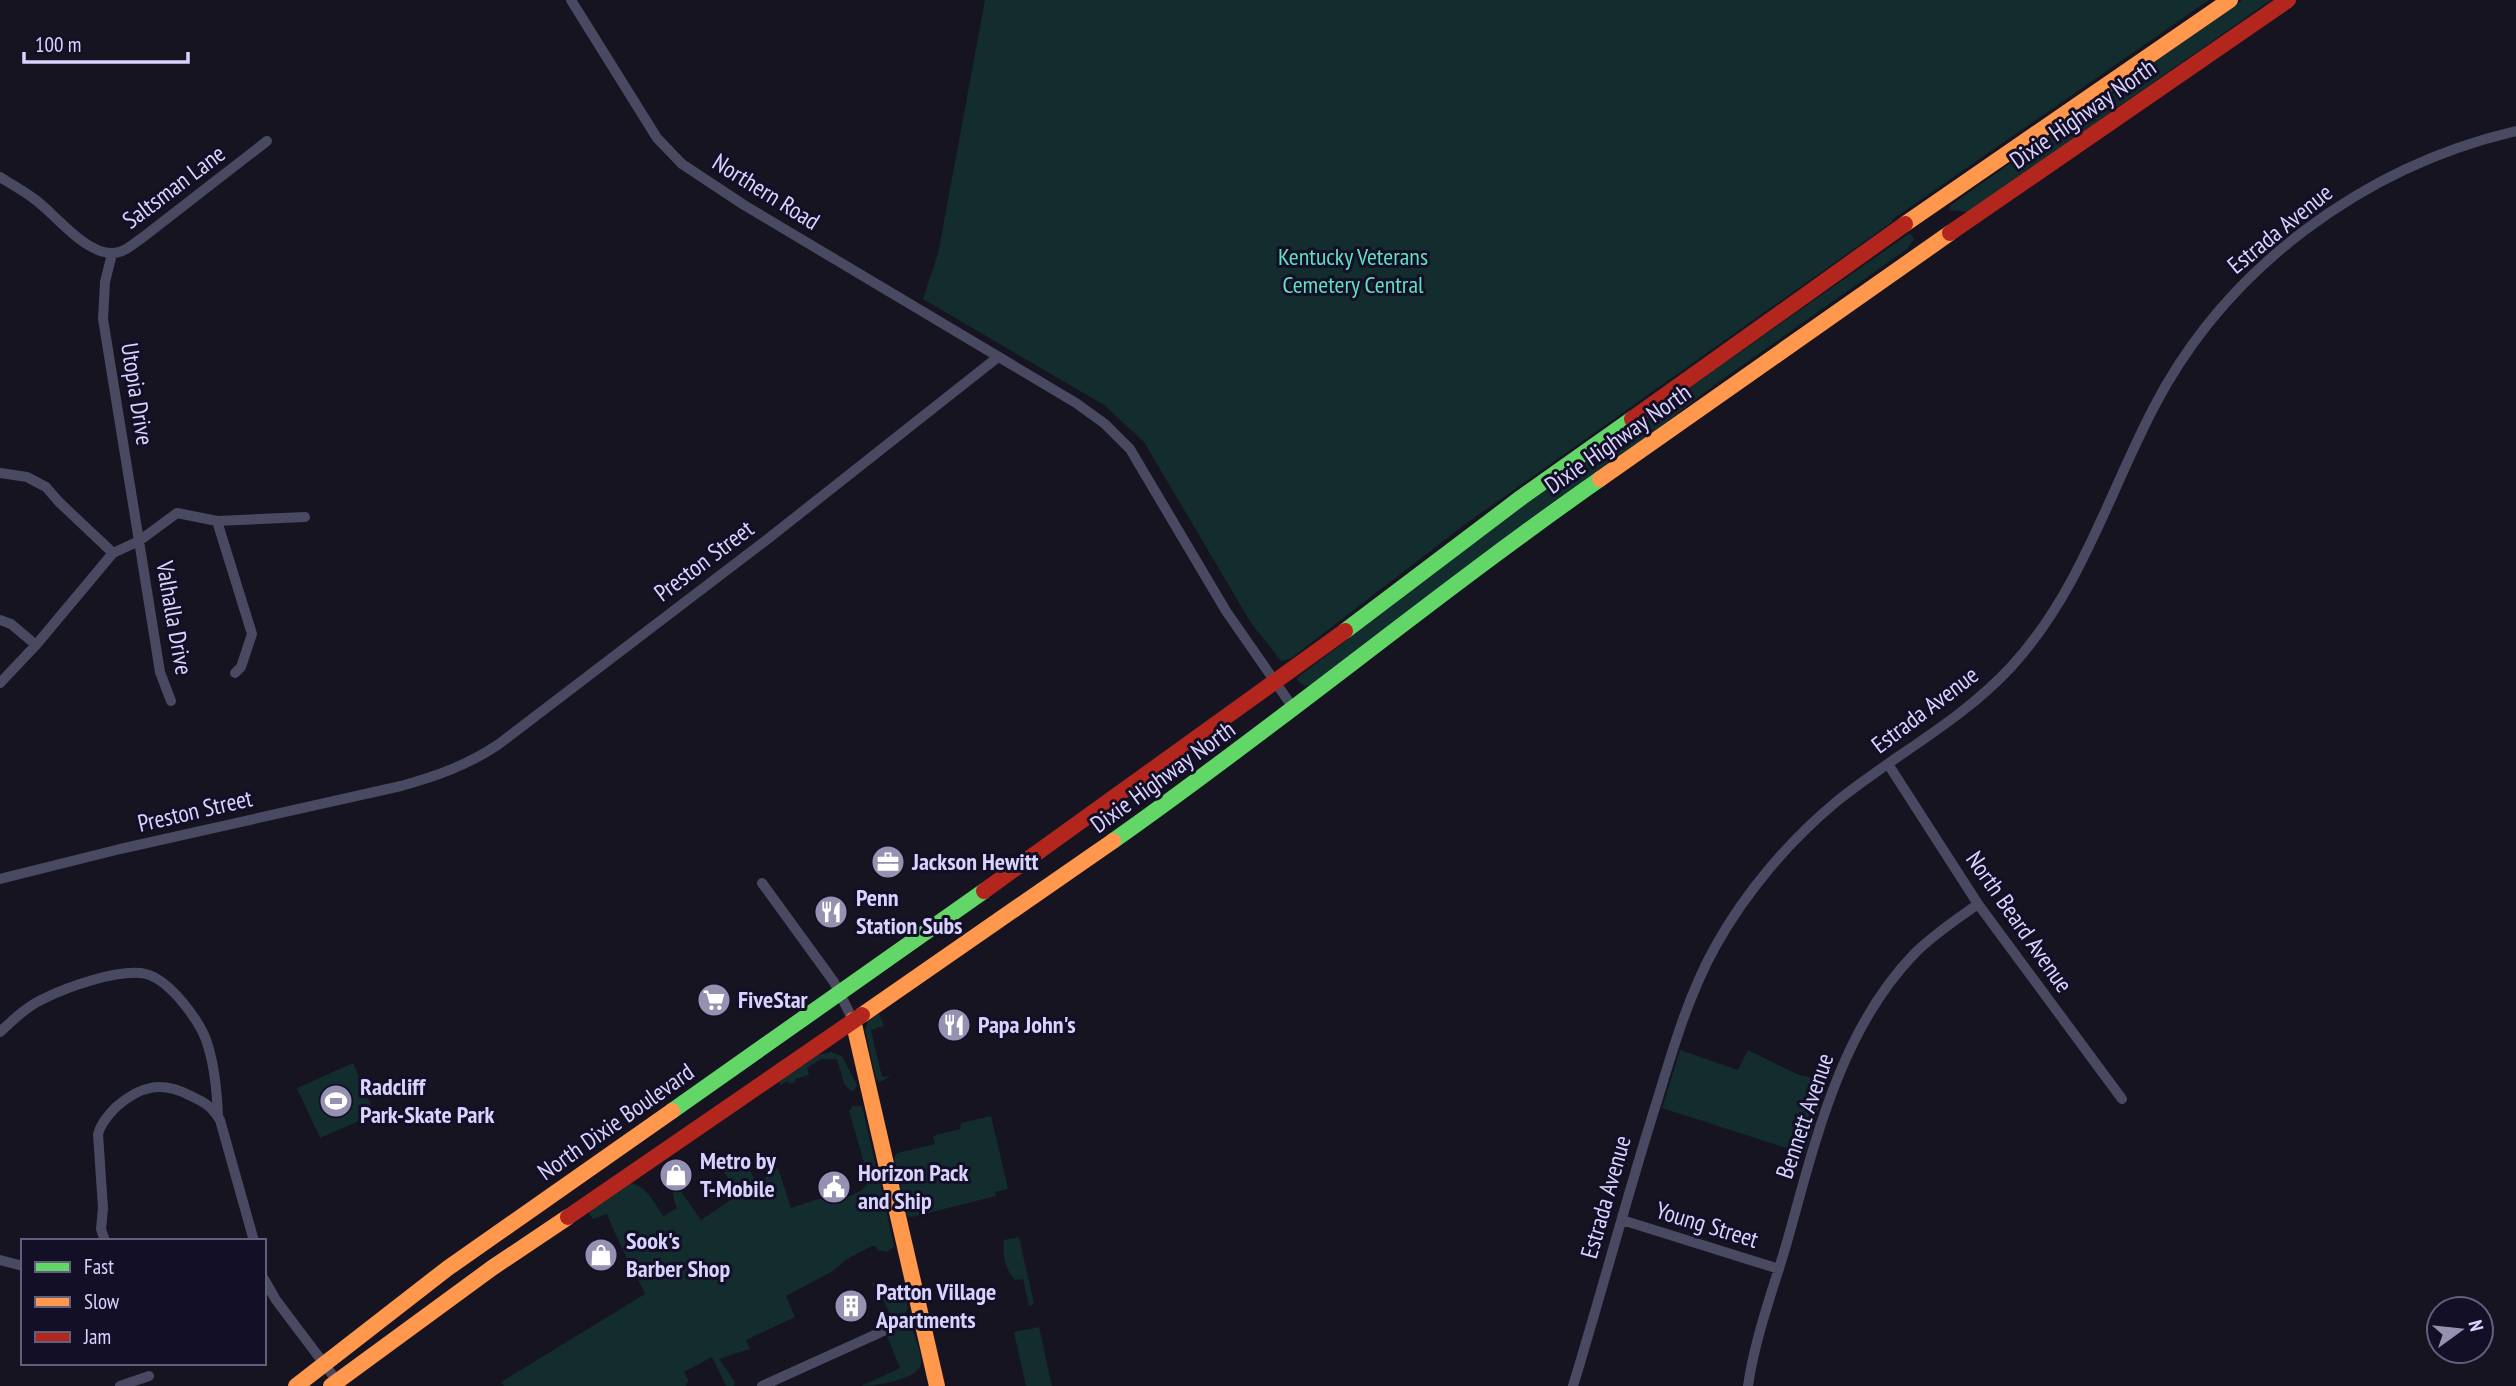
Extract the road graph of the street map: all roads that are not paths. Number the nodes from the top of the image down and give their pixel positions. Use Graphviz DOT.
graph roads {
  1 [pos="571,0"];
  2 [pos="2230,0"];
  3 [pos="2288,0"];
  4 [pos="2516,131"];
  5 [pos="267,141"];
  6 [pos="0,177"];
  7 [pos="112,254"];
  8 [pos="998,357"];
  9 [pos="0,473"];
  10 [pos="304,517"];
  11 [pos="217,521"];
  12 [pos="139,541"];
  13 [pos="113,553"];
  14 [pos="0,620"];
  15 [pos="36,645"];
  16 [pos="235,673"];
  17 [pos="1274,681"];
  18 [pos="0,683"];
  19 [pos="171,701"];
  20 [pos="1294,709"];
  21 [pos="1888,764"];
  22 [pos="0,879"];
  23 [pos="762,883"];
  24 [pos="969,904"];
  25 [pos="1978,904"];
  26 [pos="985,929"];
  27 [pos="841,994"];
  28 [pos="853,1020"];
  29 [pos="0,1032"];
  30 [pos="2122,1099"];
  31 [pos="218,1116"];
  32 [pos="1622,1220"];
  33 [pos="104,1239"];
  34 [pos="253,1239"];
  35 [pos="0,1260"];
  36 [pos="21,1265"];
  37 [pos="1779,1269"];
  38 [pos="266,1282"];
  39 [pos="921,1314"];
  40 [pos="324,1363"];
  41 [pos="149,1376"];
  42 [pos="334,1384"];
  43 [pos="120,1386"];
  44 [pos="296,1386"];
  45 [pos="762,1386"];
  46 [pos="937,1386"];
  47 [pos="1573,1386"];
  48 [pos="1748,1386"];
  1 -- 8 [label="street, Northern Road"];
  2 -- 17 [label="main road, Dixie Highway North"];
  3 -- 20 [label="main road, Dixie Highway North"];
  4 -- 21 [label="street, Estrada Avenue"];
  5 -- 7 [label="street, Saltsman Lane"];
  6 -- 7 [label="street, Saltsman Lane"];
  7 -- 12 [label="street, Utopia Drive"];
  8 -- 17 [label="street"];
  8 -- 22 [label="street, Preston Street"];
  9 -- 13 [label="street"];
  10 -- 11 [label="street"];
  11 -- 12 [label="street, Valhalla Drive"];
  11 -- 16 [label="street, Valhalla Drive"];
  12 -- 13 [label="street, Valhalla Drive"];
  12 -- 19 [label="street, Valhalla Drive"];
  13 -- 15 [label="street, Valhalla Drive"];
  14 -- 15 [label="street"];
  15 -- 18 [label="street, Valhalla Drive"];
  17 -- 20 [label="street"];
  17 -- 24 [label="main road, Dixie Highway North"];
  20 -- 26 [label="main road, Dixie Highway North"];
  21 -- 25 [label="street, North Beard Avenue"];
  21 -- 32 [label="street, Estrada Avenue"];
  23 -- 27 [label="street"];
  24 -- 27 [label="main road, North Dixie Boulevard"];
  25 -- 30 [label="street, North Beard Avenue"];
  25 -- 37 [label="street, Bennett Avenue"];
  26 -- 28 [label="main road, North Dixie Boulevard"];
  27 -- 28 [label="street"];
  27 -- 40 [label="main road, North Dixie Boulevard"];
  28 -- 39 [label="main road"];
  28 -- 42 [label="main road, North Dixie Boulevard"];
  29 -- 31 [label="street"];
  31 -- 33 [label="street"];
  31 -- 34 [label="street"];
  32 -- 37 [label="street, Young Street"];
  32 -- 47 [label="street, Estrada Avenue"];
  35 -- 36 [label="street"];
  37 -- 48 [label="street, Bennett Avenue"];
  38 -- 40 [label="street"];
  39 -- 45 [label="street"];
  39 -- 46 [label="main road"];
  40 -- 42 [label="street"];
  40 -- 44 [label="main road, North Dixie Boulevard"];
  41 -- 43 [label="street"];
}
